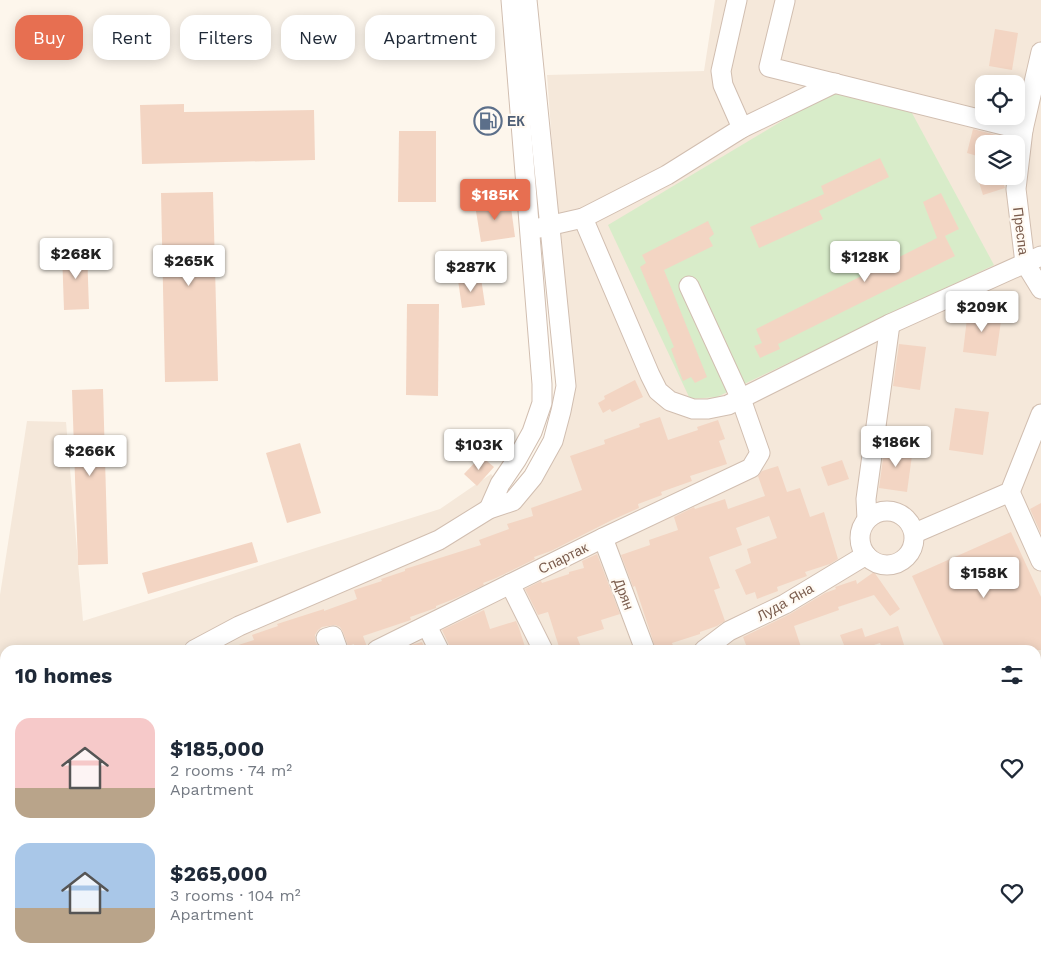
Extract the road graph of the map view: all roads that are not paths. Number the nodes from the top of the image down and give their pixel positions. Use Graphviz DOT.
graph roads {
  1 [pos="511,0"];
  2 [pos="528,0"];
  3 [pos="737,0"];
  4 [pos="786,1"];
  5 [pos="1041,52"];
  6 [pos="835,83"];
  7 [pos="742,128"];
  8 [pos="1023,130"];
  9 [pos="583,218"];
  10 [pos="550,226"];
  11 [pos="530,230"];
  12 [pos="1033,260"];
  13 [pos="689,286"];
  14 [pos="1041,289"];
  15 [pos="890,324"];
  16 [pos="741,399"];
  17 [pos="1041,414"];
  18 [pos="1010,492"];
  19 [pos="490,509"];
  20 [pos="867,519"];
  21 [pos="915,533"];
  22 [pos="603,538"];
  23 [pos="866,555"];
  24 [pos="1041,561"];
  25 [pos="510,584"];
  26 [pos="427,626"];
  27 [pos="203,645"];
  28 [pos="387,645"];
  29 [pos="436,645"];
  30 [pos="540,645"];
  31 [pos="643,645"];
  32 [pos="711,645"];
  1 -- 11 [label="street"];
  2 -- 10 [label="street"];
  3 -- 7 [label="street"];
  4 -- 6 [label="street"];
  5 -- 8 [label="street, Преспа"];
  6 -- 7 [label="street"];
  6 -- 8 [label="street"];
  7 -- 9 [label="street"];
  8 -- 12 [label="street, Преспа"];
  9 -- 10 [label="street"];
  9 -- 16 [label="street"];
  10 -- 11 [label="street"];
  10 -- 19 [label="street"];
  11 -- 19 [label="street"];
  12 -- 14 [label="street, Преспа"];
  12 -- 15 [label="street"];
  13 -- 16 [label="street"];
  15 -- 16 [label="street"];
  15 -- 20 [label="street"];
  16 -- 22 [label="street, Спартак"];
  17 -- 18 [label="street"];
  18 -- 21 [label="street"];
  18 -- 24 [label="street"];
  19 -- 27 [label="street"];
  20 -- 21 [label="street"];
  20 -- 23 [label="street"];
  21 -- 23 [label="street"];
  22 -- 25 [label="street, Спартак"];
  22 -- 31 [label="street, Дрян"];
  23 -- 32 [label="street, Луда Яна"];
  25 -- 26 [label="street, Спартак"];
  25 -- 30 [label="street"];
  26 -- 28 [label="street, Спартак"];
  26 -- 29 [label="street"];
}
